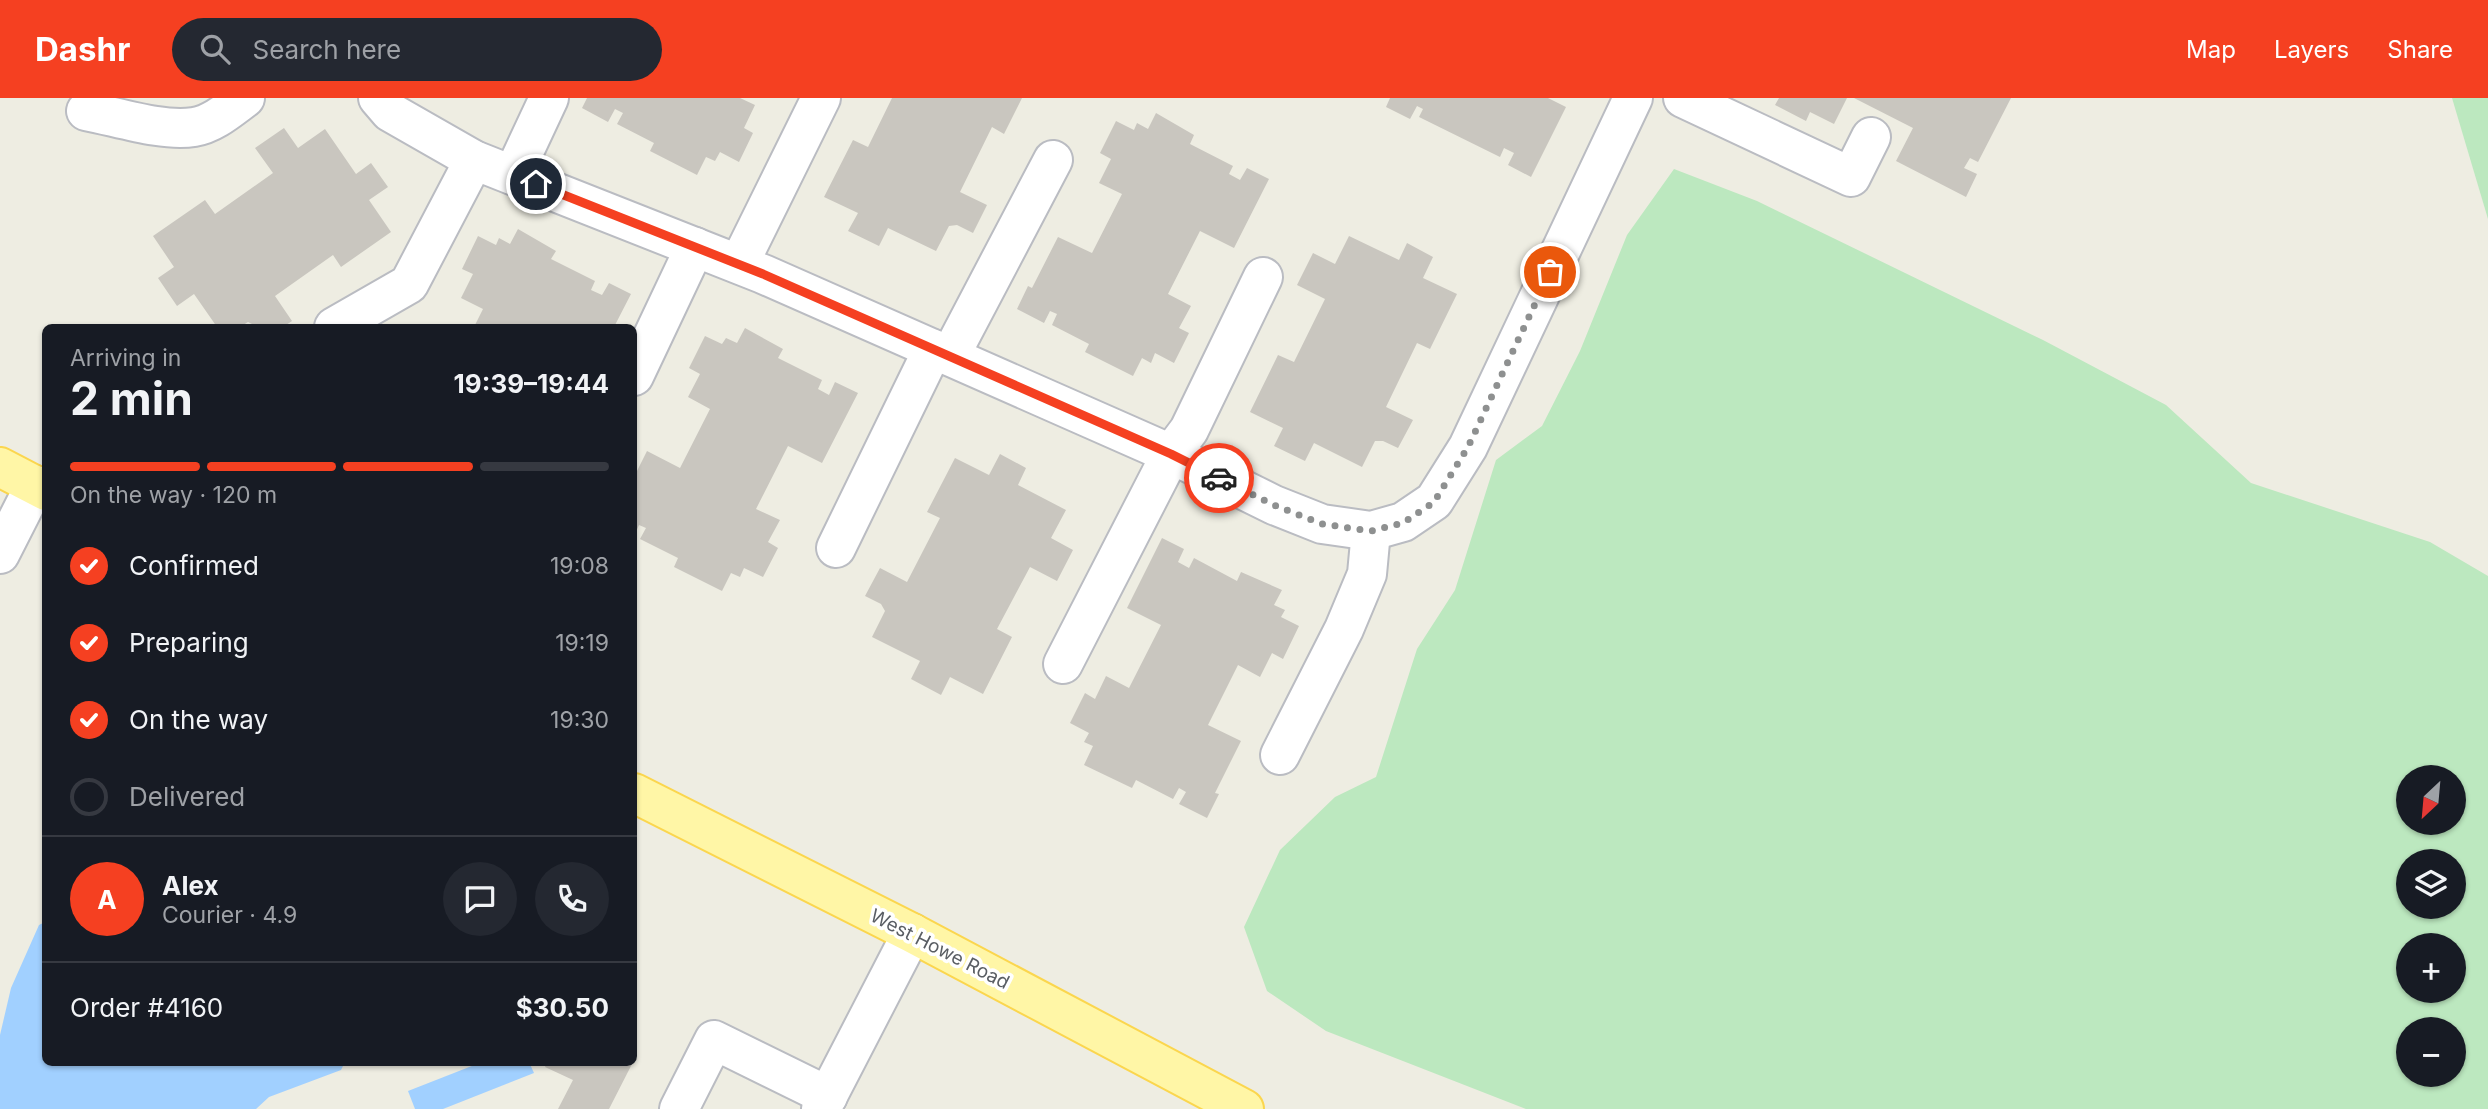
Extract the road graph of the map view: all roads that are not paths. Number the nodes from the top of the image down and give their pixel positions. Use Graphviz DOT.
graph roads {
  1 [pos="245,98"];
  2 [pos="378,98"];
  3 [pos="549,98"];
  4 [pos="821,98"];
  5 [pos="1633,98"];
  6 [pos="1683,98"];
  7 [pos="86,111"];
  8 [pos="1871,137"];
  9 [pos="474,160"];
  10 [pos="1053,160"];
  11 [pos="513,175"];
  12 [pos="695,247"];
  13 [pos="739,264"];
  14 [pos="1263,277"];
  15 [pos="339,324"];
  16 [pos="942,352"];
  17 [pos="637,370"];
  18 [pos="1171,454"];
  19 [pos="0,467"];
  20 [pos="40,488"];
  21 [pos="1371,531"];
  22 [pos="836,548"];
  23 [pos="0,554"];
  24 [pos="1063,664"];
  25 [pos="1280,755"];
  26 [pos="637,795"];
  27 [pos="912,933"];
  28 [pos="825,1103"];
  29 [pos="679,1109"];
  30 [pos="1244,1109"];
  1 -- 7 [label="street"];
  2 -- 9 [label="street"];
  3 -- 11 [label="street"];
  4 -- 13 [label="street"];
  5 -- 21 [label="street"];
  6 -- 8 [label="street"];
  9 -- 11 [label="street"];
  9 -- 15 [label="street"];
  10 -- 16 [label="street"];
  11 -- 12 [label="street"];
  12 -- 13 [label="street"];
  12 -- 17 [label="street"];
  13 -- 16 [label="street"];
  14 -- 18 [label="street"];
  16 -- 18 [label="street"];
  16 -- 22 [label="street"];
  18 -- 21 [label="street"];
  18 -- 24 [label="street"];
  19 -- 20 [label="main road"];
  20 -- 23 [label="street"];
  21 -- 25 [label="street"];
  26 -- 27 [label="main road, West Howe Road"];
  27 -- 28 [label="street"];
  27 -- 30 [label="main road, West Howe Road"];
  28 -- 29 [label="street"];
}
